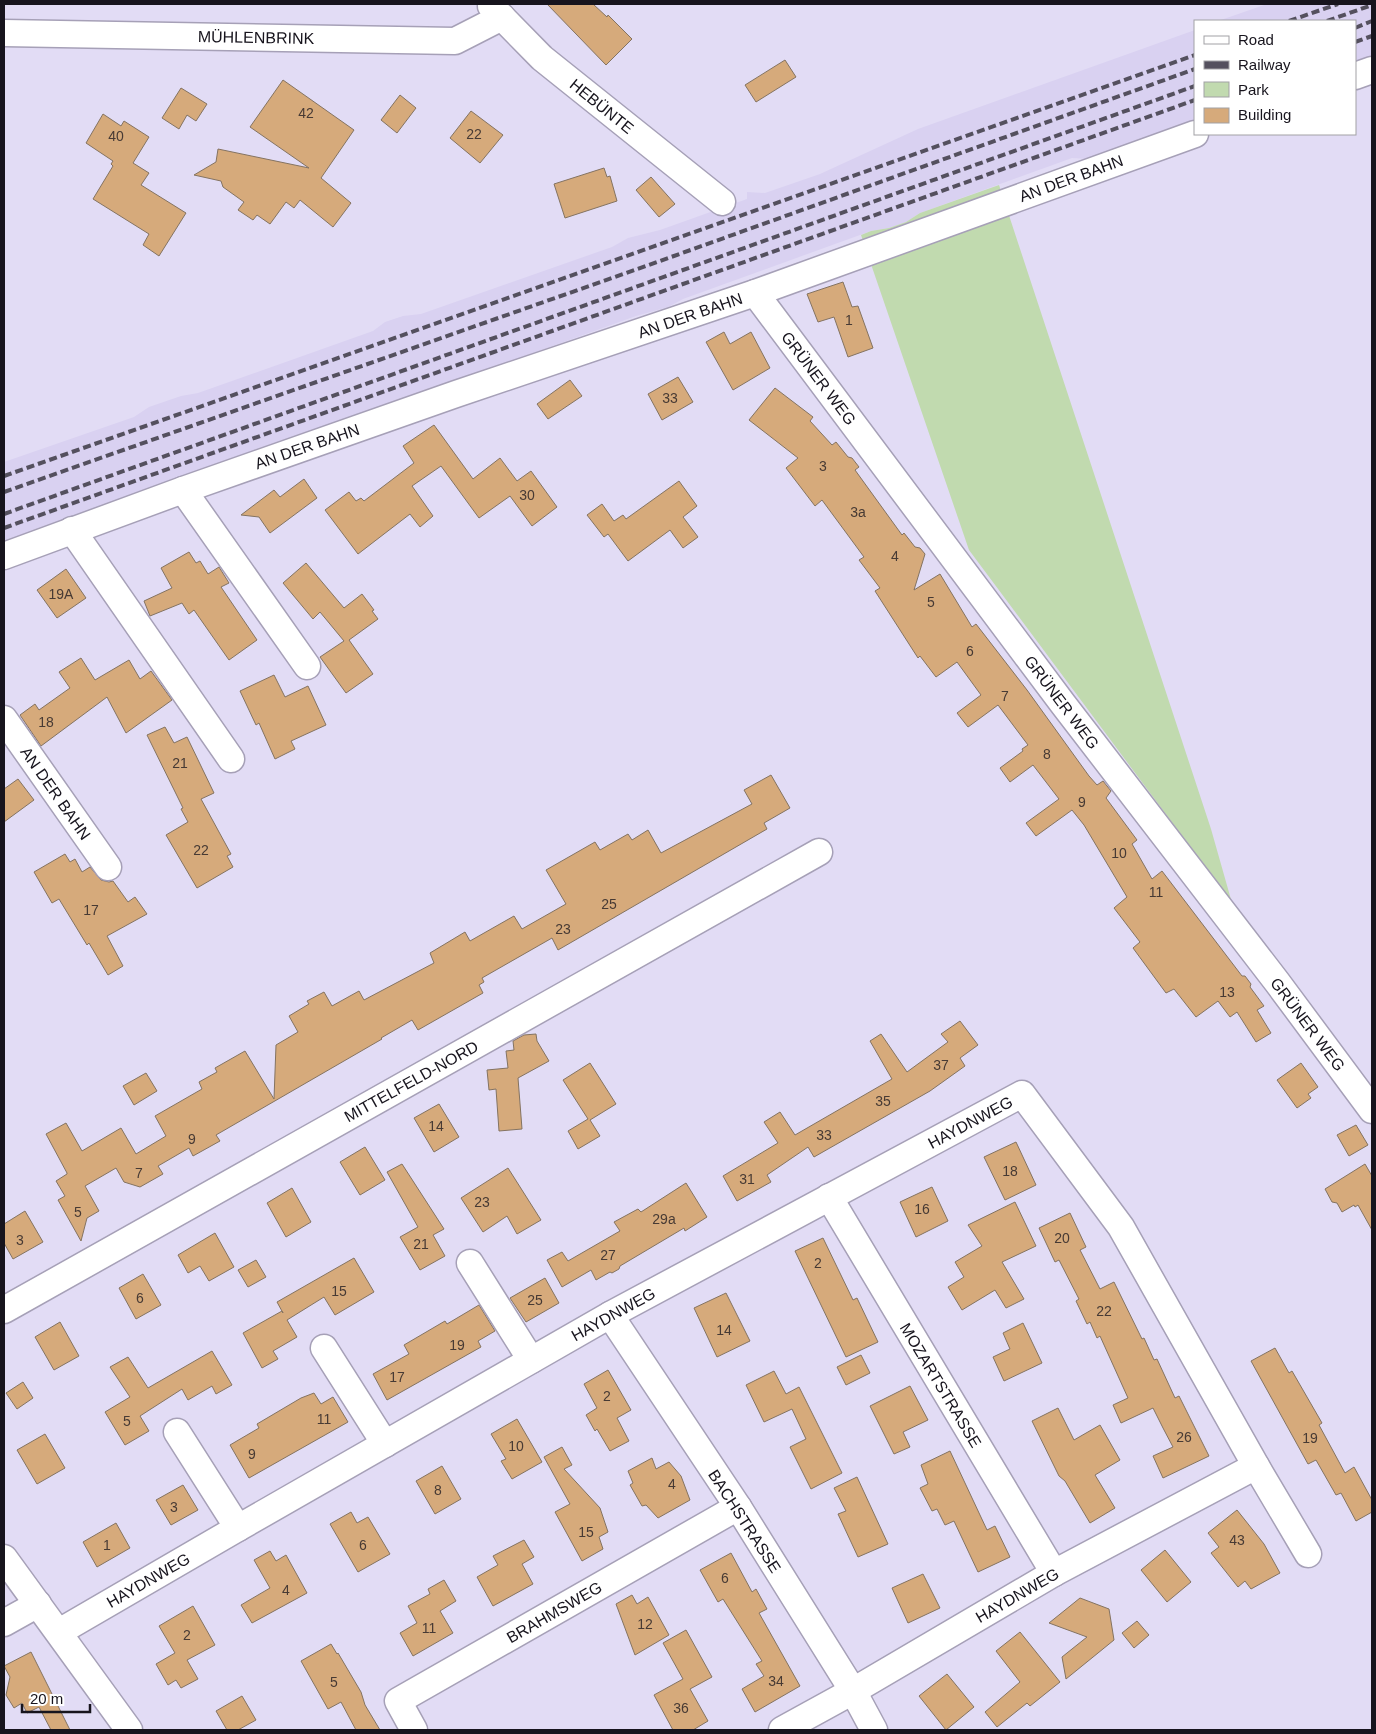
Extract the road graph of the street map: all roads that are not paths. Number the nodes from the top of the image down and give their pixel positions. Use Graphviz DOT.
graph roads {
  1 [pos="496,10"];
  2 [pos="4,33"];
  3 [pos="1372,70"];
  4 [pos="1356,76"];
  5 [pos="1194,134"];
  6 [pos="722,202"];
  7 [pos="755,293"];
  8 [pos="183,490"];
  9 [pos="72,530"];
  10 [pos="4,556"];
  11 [pos="307,666"];
  12 [pos="4,719"];
  13 [pos="231,760"];
  14 [pos="819,852"];
  15 [pos="108,867"];
  16 [pos="1372,1110"];
  17 [pos="829,1197"];
  18 [pos="470,1263"];
  19 [pos="4,1310"];
  20 [pos="610,1316"];
  21 [pos="324,1348"];
  22 [pos="531,1360"];
  23 [pos="177,1432"];
  24 [pos="385,1444"];
  25 [pos="1256,1466"];
  26 [pos="738,1507"];
  27 [pos="238,1528"];
  28 [pos="1308,1554"];
  29 [pos="4,1558"];
  30 [pos="1054,1573"];
  31 [pos="38,1604"];
  32 [pos="4,1622"];
  33 [pos="59,1632"];
  34 [pos="853,1691"];
  35 [pos="129,1730"];
  36 [pos="414,1730"];
  37 [pos="782,1730"];
  38 [pos="874,1730"];
  1 -- 2 [label="street, MÜHLENBRINK"];
  1 -- 6 [label="street, HEBÜNTE"];
  3 -- 4 [label="street"];
  5 -- 7 [label="street, AN DER BAHN"];
  7 -- 8 [label="street, AN DER BAHN"];
  7 -- 16 [label="street, GRÜNER WEG"];
  8 -- 9 [label="street, AN DER BAHN"];
  8 -- 11 [label="street"];
  9 -- 10 [label="street, AN DER BAHN"];
  9 -- 13 [label="street"];
  12 -- 15 [label="street, AN DER BAHN"];
  14 -- 19 [label="street, MITTELFELD-NORD"];
  17 -- 20 [label="street, HAYDNWEG"];
  17 -- 25 [label="street, HAYDNWEG"];
  17 -- 30 [label="street, MOZARTSTRASSE"];
  18 -- 22 [label="street"];
  20 -- 22 [label="street, HAYDNWEG"];
  20 -- 26 [label="street, BACHSTRASSE"];
  21 -- 24 [label="street"];
  22 -- 24 [label="street, HAYDNWEG"];
  23 -- 27 [label="street"];
  24 -- 27 [label="street, HAYDNWEG"];
  25 -- 28 [label="street, HAYDNWEG"];
  25 -- 30 [label="street, HAYDNWEG"];
  26 -- 34 [label="street, BACHSTRASSE"];
  26 -- 36 [label="street, BRAHMSWEG"];
  27 -- 33 [label="street, HAYDNWEG"];
  29 -- 31 [label="street"];
  30 -- 34 [label="street, HAYDNWEG"];
  31 -- 32 [label="street"];
  31 -- 33 [label="street"];
  33 -- 35 [label="street"];
  34 -- 37 [label="street, HAYDNWEG"];
  34 -- 38 [label="street, BACHSTRASSE"];
}
